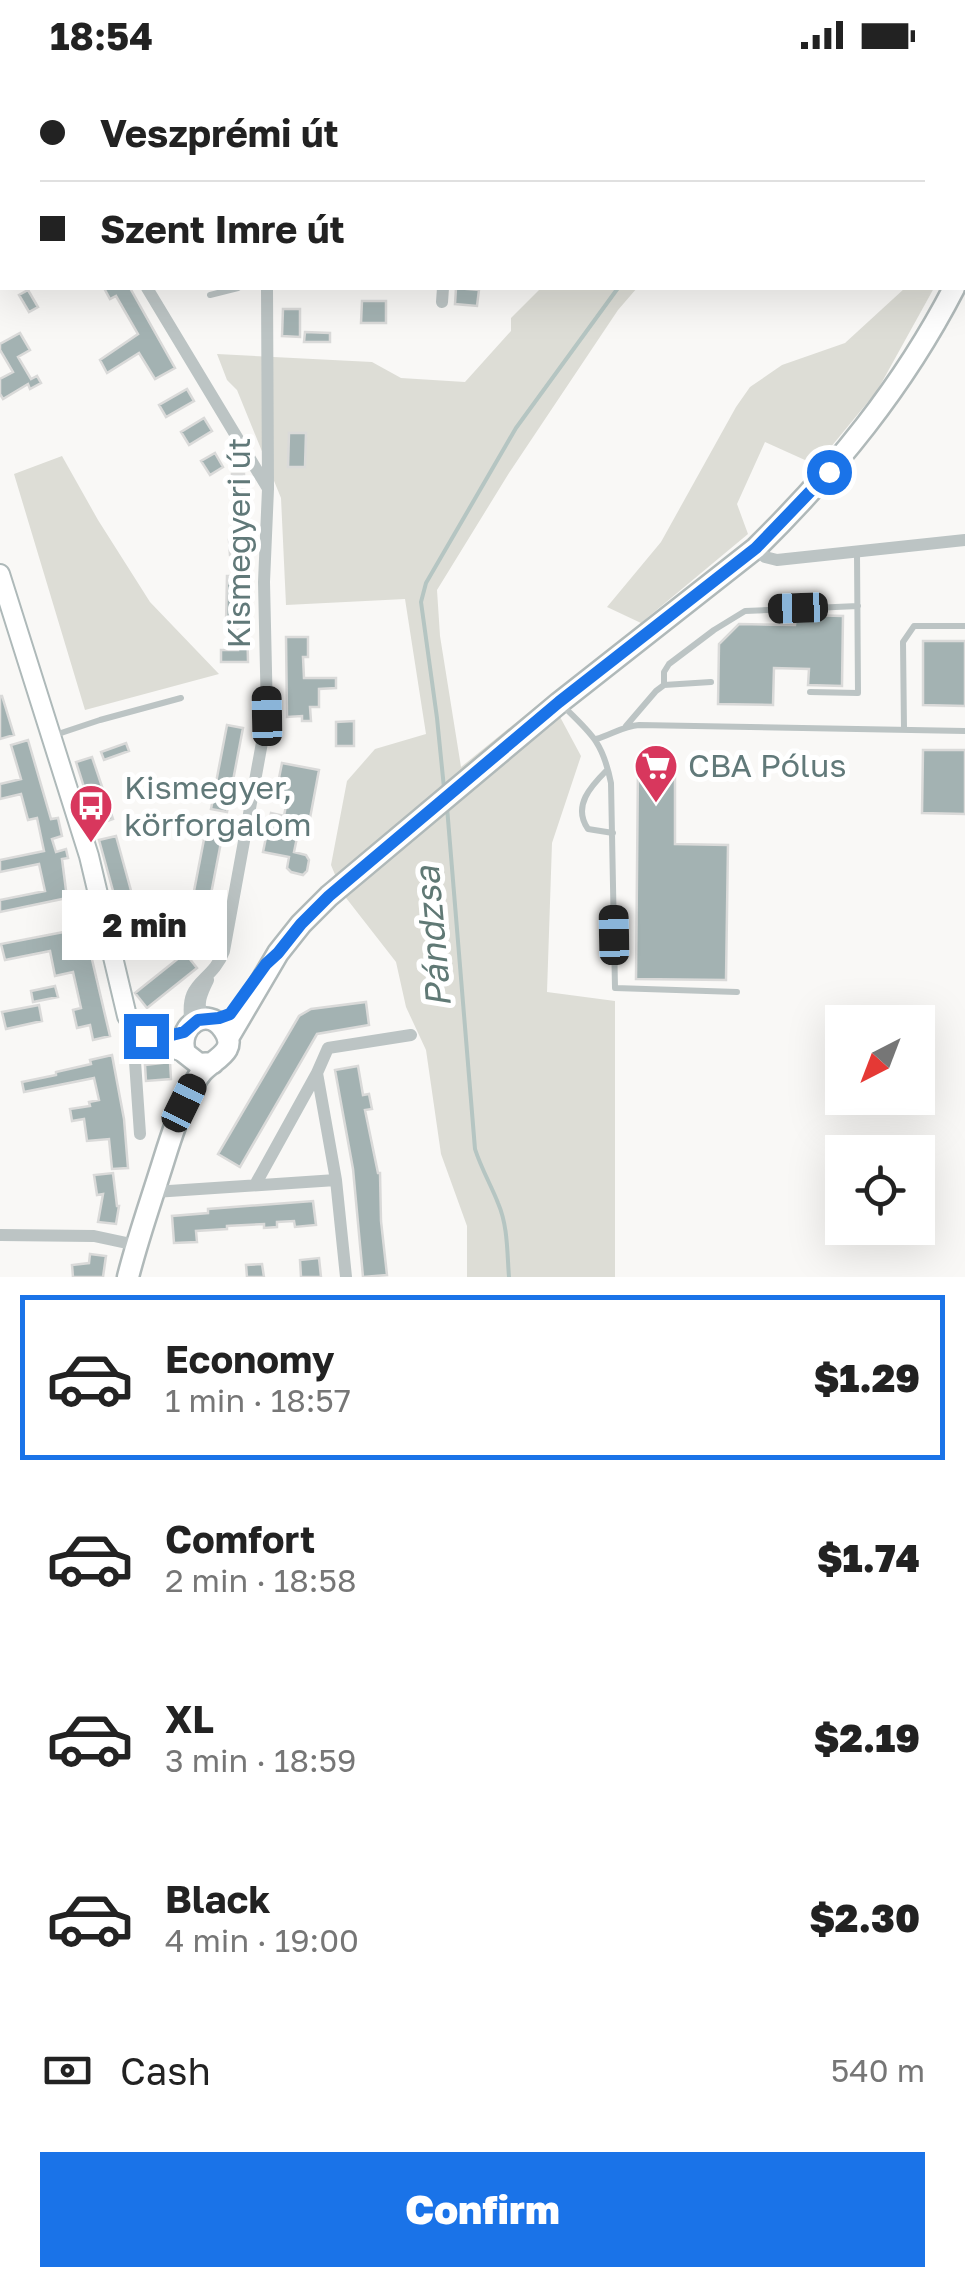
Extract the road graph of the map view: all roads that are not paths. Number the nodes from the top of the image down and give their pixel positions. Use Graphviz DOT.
graph roads {
  1 [pos="149,290"];
  2 [pos="229,290"];
  3 [pos="267,290"];
  4 [pos="953,290"];
  5 [pos="210,294"];
  6 [pos="268,489"];
  7 [pos="965,540"];
  8 [pos="756,548"];
  9 [pos="858,552"];
  10 [pos="0,574"];
  11 [pos="858,606"];
  12 [pos="965,626"];
  13 [pos="711,682"];
  14 [pos="664,685"];
  15 [pos="810,692"];
  16 [pos="182,698"];
  17 [pos="559,702"];
  18 [pos="637,712"];
  19 [pos="646,725"];
  20 [pos="625,727"];
  21 [pos="904,730"];
  22 [pos="965,730"];
  23 [pos="51,736"];
  24 [pos="596,738"];
  25 [pos="608,769"];
  26 [pos="614,833"];
  27 [pos="278,953"];
  28 [pos="738,992"];
  29 [pos="137,1029"];
  30 [pos="194,1034"];
  31 [pos="411,1035"];
  32 [pos="228,1038"];
  33 [pos="212,1063"];
  34 [pos="317,1073"];
  35 [pos="174,1127"];
  36 [pos="140,1134"];
  37 [pos="336,1180"];
  38 [pos="254,1185"];
  39 [pos="154,1192"];
  40 [pos="0,1236"];
  41 [pos="136,1245"];
  42 [pos="128,1277"];
  43 [pos="346,1277"];
  1 -- 6 [label="street"];
  2 -- 5 [label="lane"];
  3 -- 6 [label="street, Kismegyeri út"];
  4 -- 8 [label="main road"];
  6 -- 30 [label="street, Kismegyeri út"];
  7 -- 9 [label="street"];
  8 -- 9 [label="street"];
  8 -- 17 [label="main road"];
  9 -- 11 [label="lane"];
  10 -- 23 [label="main road"];
  11 -- 14 [label="lane"];
  11 -- 15 [label="lane"];
  12 -- 21 [label="lane"];
  13 -- 14 [label="lane"];
  14 -- 18 [label="lane"];
  16 -- 23 [label="lane"];
  17 -- 24 [label="lane"];
  17 -- 27 [label="main road"];
  18 -- 19 [label="lane"];
  18 -- 20 [label="lane"];
  19 -- 20 [label="lane"];
  19 -- 21 [label="lane"];
  20 -- 24 [label="lane"];
  21 -- 22 [label="lane"];
  23 -- 29 [label="main road"];
  24 -- 25 [label="lane"];
  25 -- 26 [label="lane"];
  25 -- 26 [label="lane"];
  26 -- 28 [label="lane"];
  27 -- 30 [label="main road"];
  27 -- 32 [label="main road"];
  29 -- 30 [label="main road"];
  29 -- 36 [label="street"];
  30 -- 32 [label="main road"];
  30 -- 33 [label="main road"];
  30 -- 35 [label="main road"];
  31 -- 34 [label="street"];
  32 -- 33 [label="main road"];
  33 -- 35 [label="main road"];
  34 -- 37 [label="street"];
  34 -- 38 [label="street"];
  35 -- 39 [label="main road"];
  37 -- 38 [label="street"];
  37 -- 43 [label="street"];
  38 -- 39 [label="street"];
  39 -- 41 [label="main road"];
  40 -- 41 [label="street"];
  41 -- 42 [label="main road"];
}
